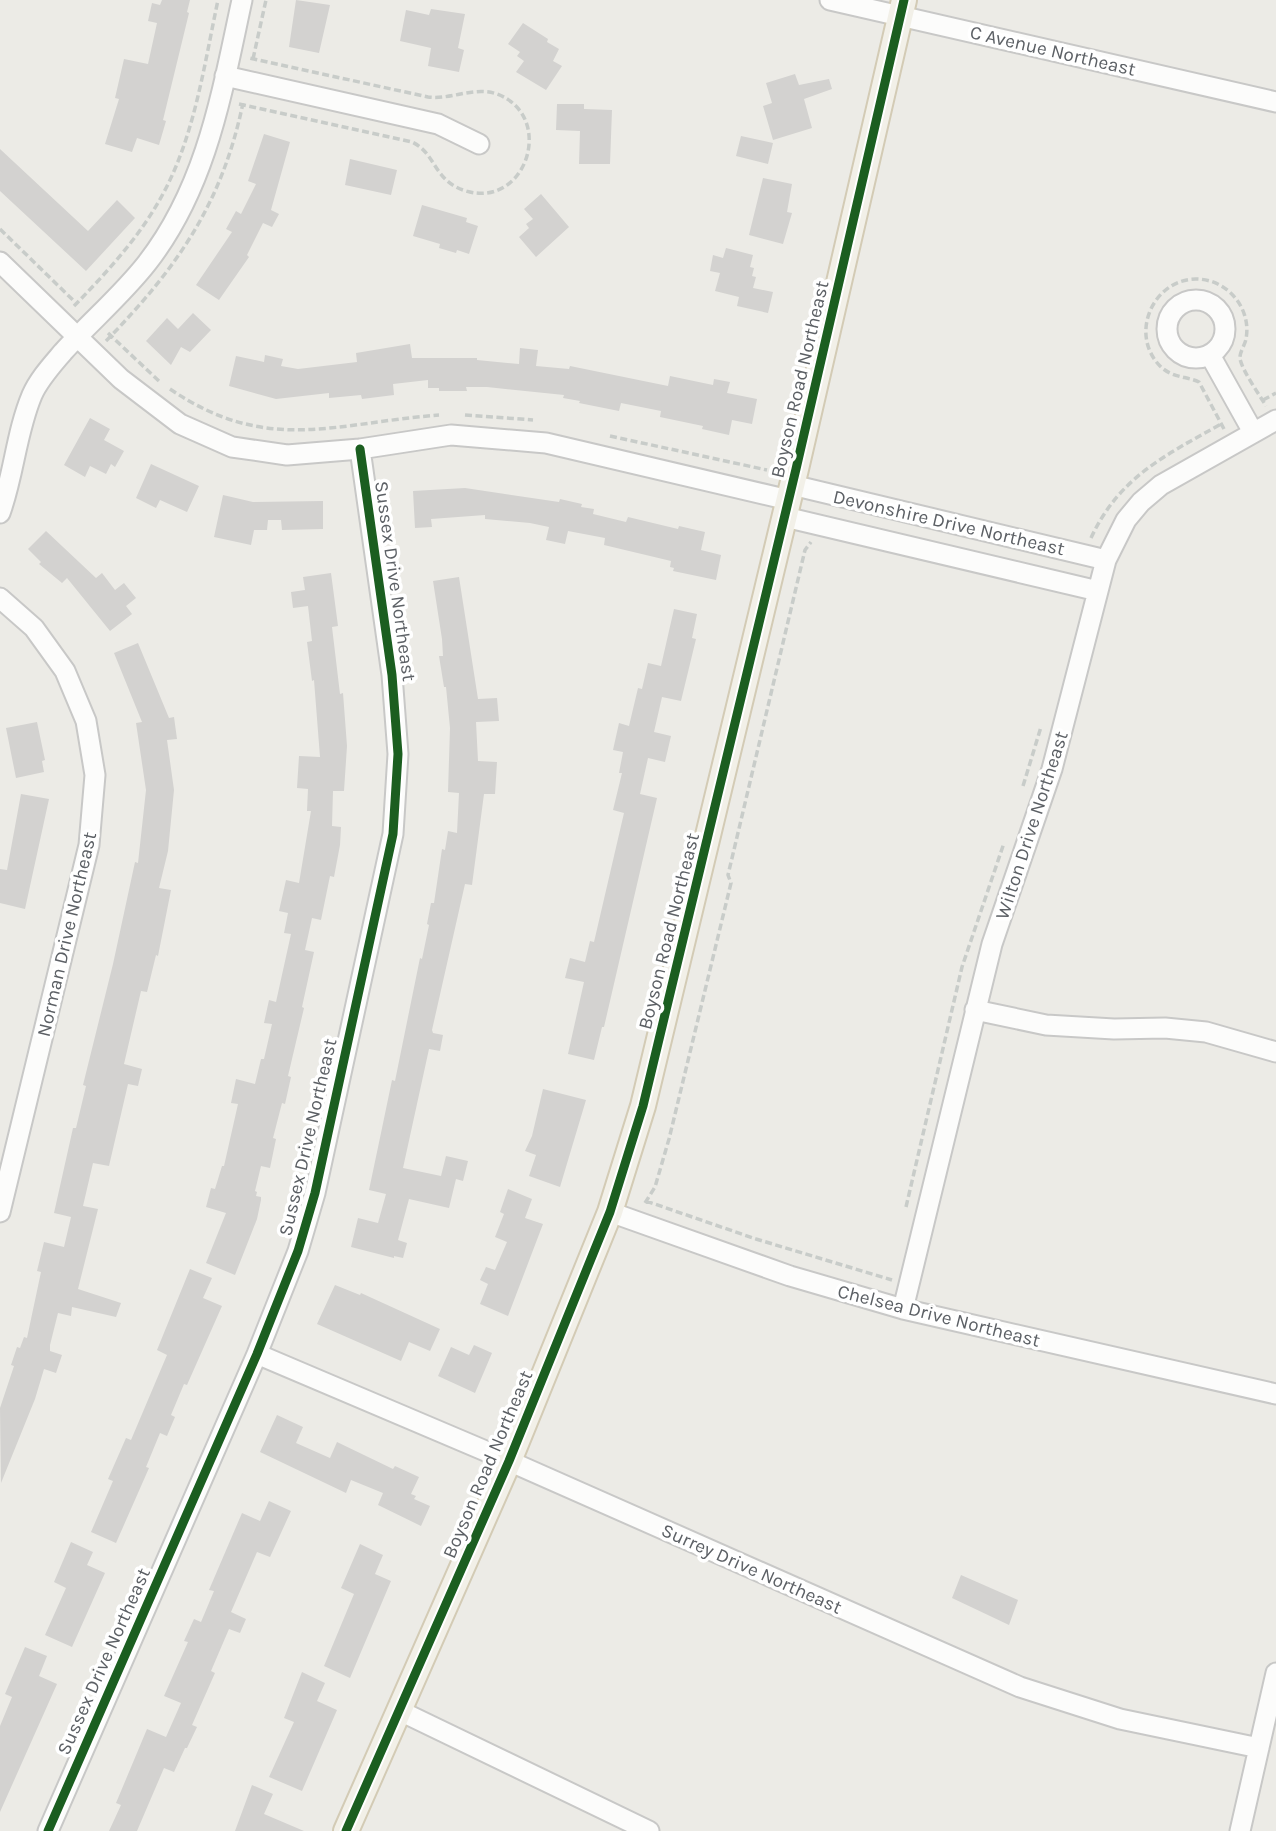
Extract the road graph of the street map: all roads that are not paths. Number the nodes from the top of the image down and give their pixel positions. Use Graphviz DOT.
graph roads {
  1 [pos="242,0"];
  2 [pos="830,0"];
  3 [pos="903,8"];
  4 [pos="225,76"];
  5 [pos="1276,102"];
  6 [pos="479,144"];
  7 [pos="0,262"];
  8 [pos="77,337"];
  9 [pos="1210,355"];
  10 [pos="1276,420"];
  11 [pos="1253,432"];
  12 [pos="360,449"];
  13 [pos="789,500"];
  14 [pos="0,513"];
  15 [pos="1106,560"];
  16 [pos="1098,592"];
  17 [pos="0,597"];
  18 [pos="975,1010"];
  19 [pos="1276,1052"];
  20 [pos="0,1212"];
  21 [pos="610,1212"];
  22 [pos="903,1309"];
  23 [pos="257,1353"];
  24 [pos="1276,1394"];
  25 [pos="509,1461"];
  26 [pos="1276,1673"];
  27 [pos="398,1710"];
  28 [pos="1259,1748"];
  29 [pos="48,1831"];
  30 [pos="346,1831"];
  31 [pos="649,1831"];
  32 [pos="1240,1831"];
  1 -- 4 [label="street"];
  2 -- 3 [label="street, C Avenue Northeast"];
  3 -- 5 [label="street, C Avenue Northeast"];
  3 -- 13 [label="main road, Boyson Road Northeast"];
  4 -- 6 [label="street"];
  4 -- 8 [label="street"];
  7 -- 8 [label="street, Devonshire Drive Northeast"];
  8 -- 12 [label="street, Devonshire Drive Northeast"];
  8 -- 14 [label="street"];
  9 -- 11 [label="street"];
  10 -- 11 [label="street, Wilton Drive Northeast"];
  11 -- 15 [label="street, Wilton Drive Northeast"];
  12 -- 13 [label="street, Devonshire Drive Northeast"];
  12 -- 23 [label="street, Sussex Drive Northeast"];
  13 -- 15 [label="street, Devonshire Drive Northeast"];
  13 -- 16 [label="street, Devonshire Drive Northeast"];
  13 -- 21 [label="main road, Boyson Road Northeast"];
  15 -- 16 [label="street, Wilton Drive Northeast"];
  16 -- 18 [label="street, Wilton Drive Northeast"];
  17 -- 20 [label="street, Norman Drive Northeast"];
  18 -- 19 [label="street"];
  18 -- 22 [label="street, Wilton Drive Northeast"];
  21 -- 22 [label="street, Chelsea Drive Northeast"];
  21 -- 25 [label="main road, Boyson Road Northeast"];
  22 -- 24 [label="street, Chelsea Drive Northeast"];
  23 -- 25 [label="street, Surrey Drive Northeast"];
  23 -- 29 [label="street, Sussex Drive Northeast"];
  25 -- 27 [label="main road, Boyson Road Northeast"];
  25 -- 28 [label="street, Surrey Drive Northeast"];
  26 -- 28 [label="street"];
  27 -- 30 [label="main road, Boyson Road Northeast"];
  27 -- 31 [label="street"];
  28 -- 32 [label="street"];
}
